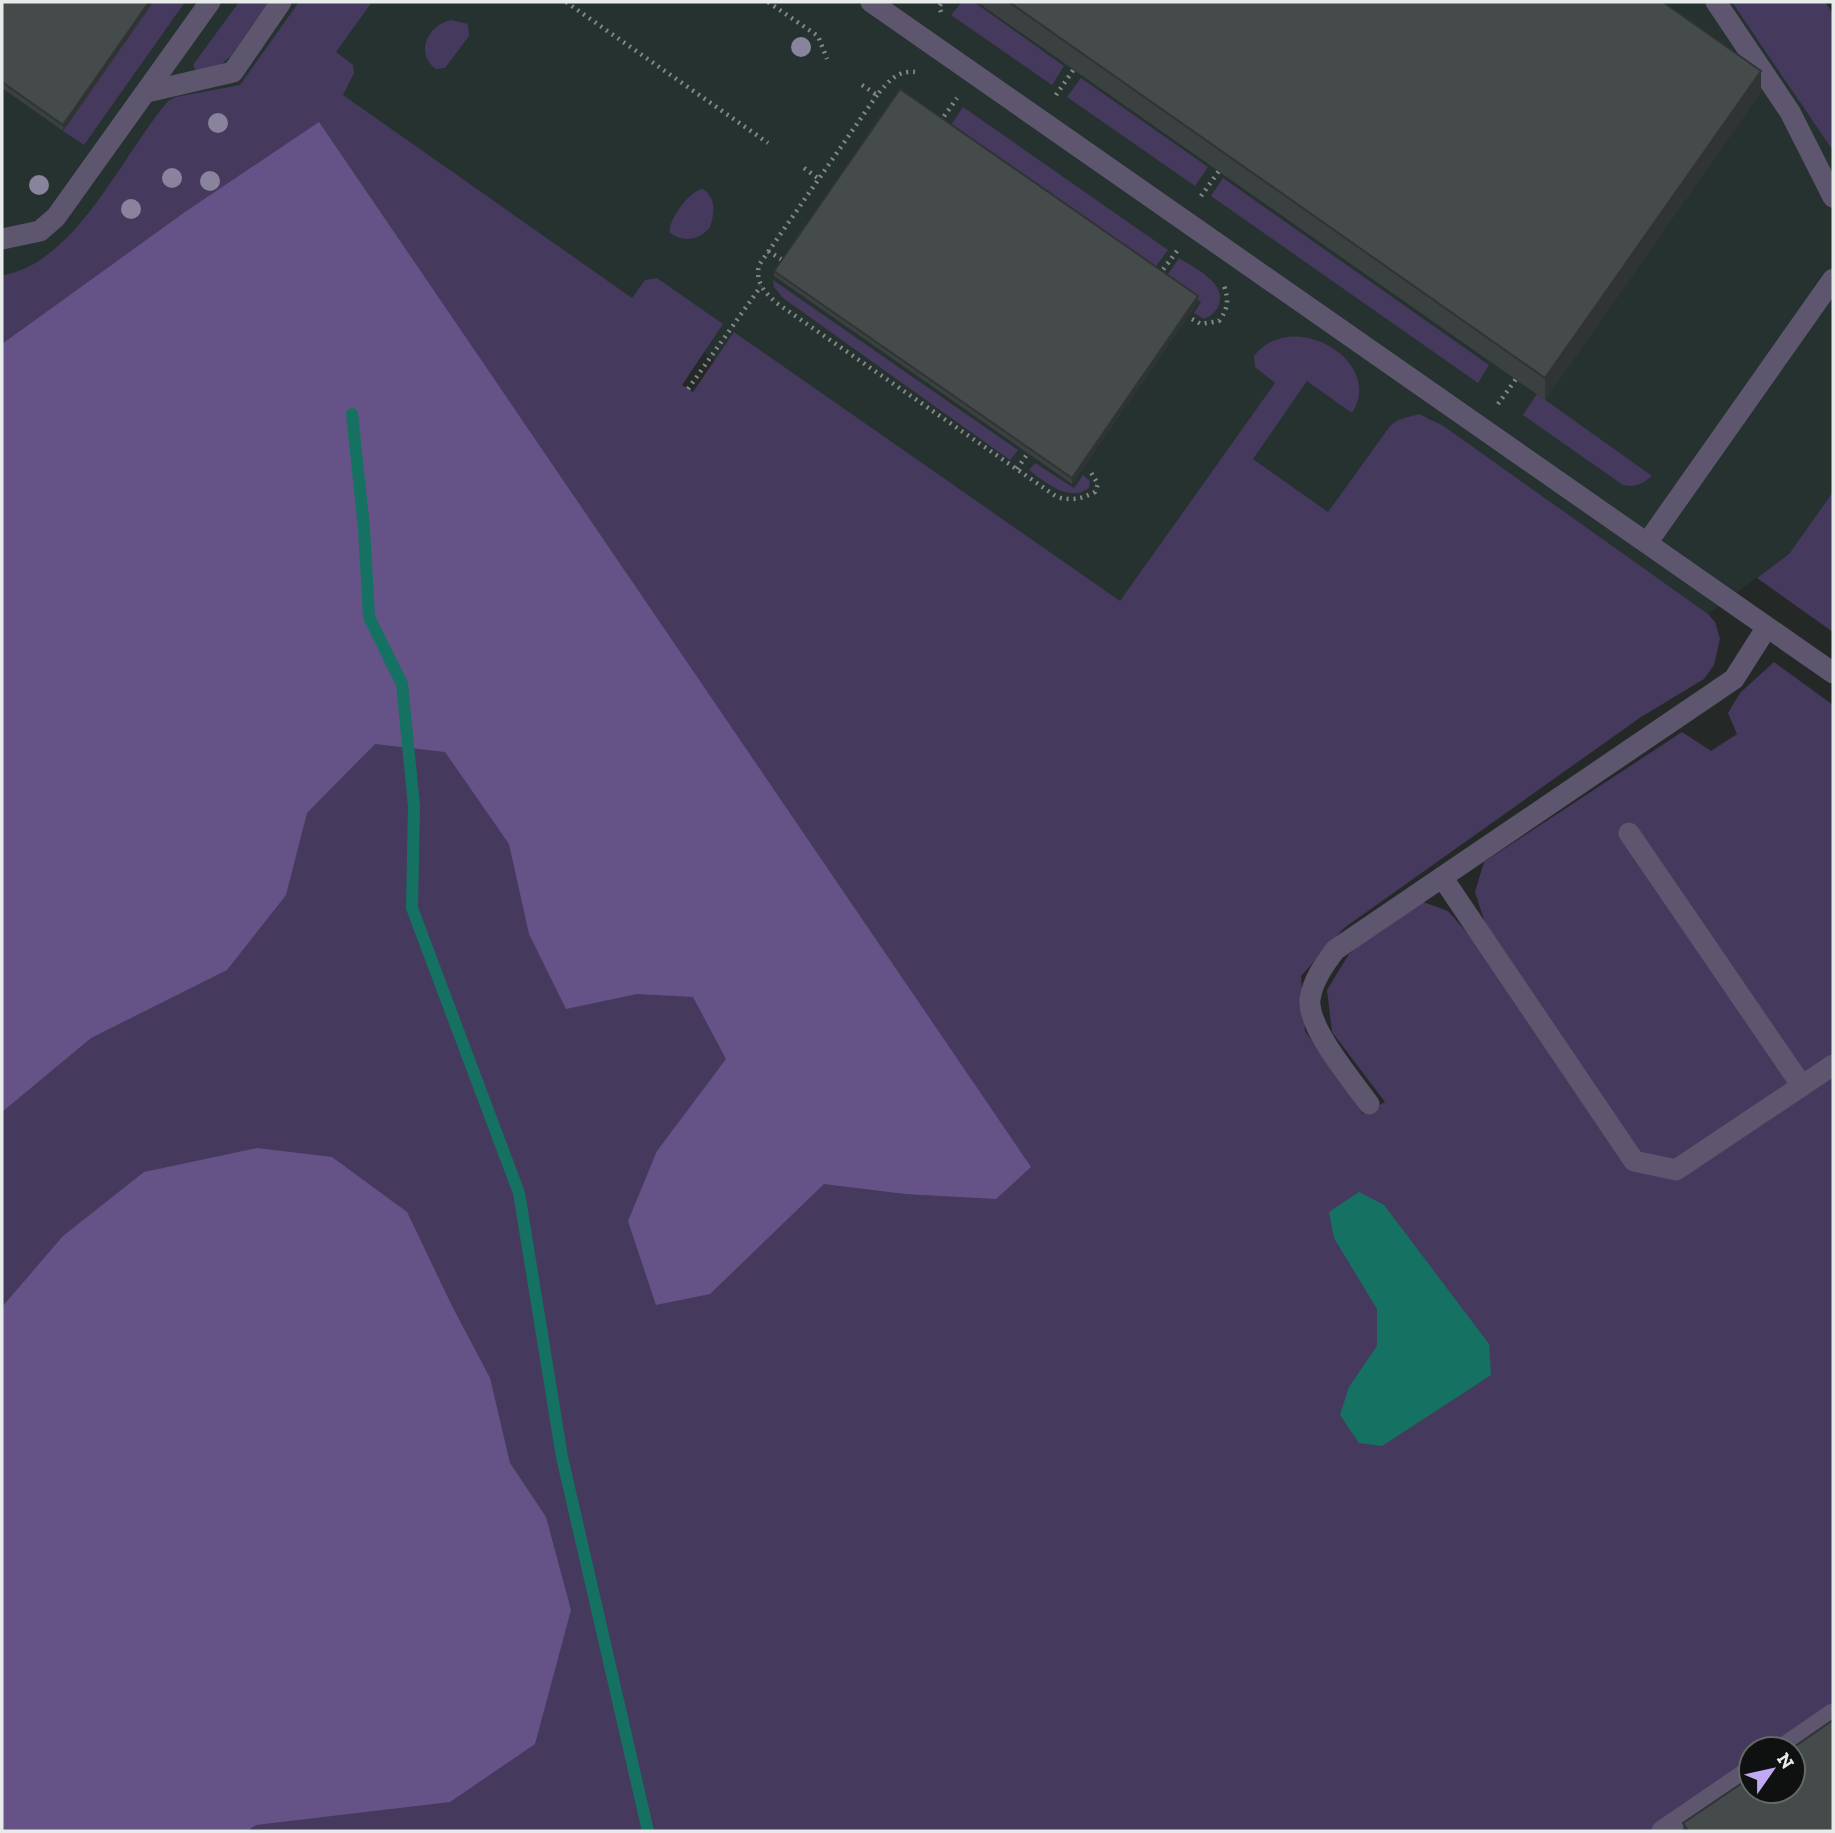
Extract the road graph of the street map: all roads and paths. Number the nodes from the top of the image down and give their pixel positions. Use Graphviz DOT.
graph roads {
  1 [pos="210,2"];
  2 [pos="281,2"];
  3 [pos="566,2"];
  4 [pos="768,2"];
  5 [pos="871,2"];
  6 [pos="1716,2"];
  7 [pos="827,59"];
  8 [pos="1074,69"];
  9 [pos="919,73"];
  10 [pos="862,85"];
  11 [pos="948,90"];
  12 [pos="147,92"];
  13 [pos="877,95"];
  14 [pos="1056,96"];
  15 [pos="940,123"];
  16 [pos="768,143"];
  17 [pos="804,169"];
  18 [pos="1219,171"];
  19 [pos="819,179"];
  20 [pos="1200,197"];
  21 [pos="1833,197"];
  22 [pos="2,239"];
  23 [pos="768,251"];
  24 [pos="1188,257"];
  25 [pos="785,261"];
  26 [pos="1158,275"];
  27 [pos="1218,279"];
  28 [pos="1833,279"];
  29 [pos="761,286"];
  30 [pos="1192,319"];
  31 [pos="1516,379"];
  32 [pos="688,389"];
  33 [pos="1498,405"];
  34 [pos="1028,453"];
  35 [pos="1016,470"];
  36 [pos="1090,471"];
  37 [pos="1647,543"];
  38 [pos="1767,627"];
  39 [pos="1833,673"];
  40 [pos="1629,833"];
  41 [pos="1441,877"];
  42 [pos="1833,1065"];
  43 [pos="1802,1086"];
  44 [pos="1369,1104"];
  45 [pos="1833,1714"];
  46 [pos="1802,1735"];
  47 [pos="1737,1780"];
  48 [pos="1662,1831"];
  1 -- 12 [label="lane"];
  2 -- 12 [label="lane"];
  3 -- 16 [label="path"];
  4 -- 7 [label="path"];
  5 -- 37 [label="lane"];
  6 -- 21 [label="lane"];
  8 -- 14 [label="path"];
  9 -- 13 [label="path"];
  10 -- 13 [label="path"];
  11 -- 15 [label="path"];
  12 -- 22 [label="lane"];
  13 -- 19 [label="path"];
  17 -- 19 [label="path"];
  18 -- 20 [label="path"];
  19 -- 23 [label="path"];
  23 -- 25 [label="path"];
  23 -- 29 [label="path"];
  24 -- 26 [label="path"];
  27 -- 30 [label="path"];
  28 -- 37 [label="lane"];
  29 -- 32 [label="path"];
  29 -- 35 [label="path"];
  31 -- 33 [label="path"];
  34 -- 35 [label="path"];
  35 -- 36 [label="path"];
  37 -- 38 [label="lane"];
  38 -- 39 [label="lane"];
  38 -- 41 [label="lane"];
  40 -- 43 [label="lane"];
  41 -- 43 [label="lane"];
  41 -- 44 [label="lane"];
  42 -- 43 [label="lane"];
  45 -- 46 [label="lane"];
  47 -- 48 [label="lane"];
}
